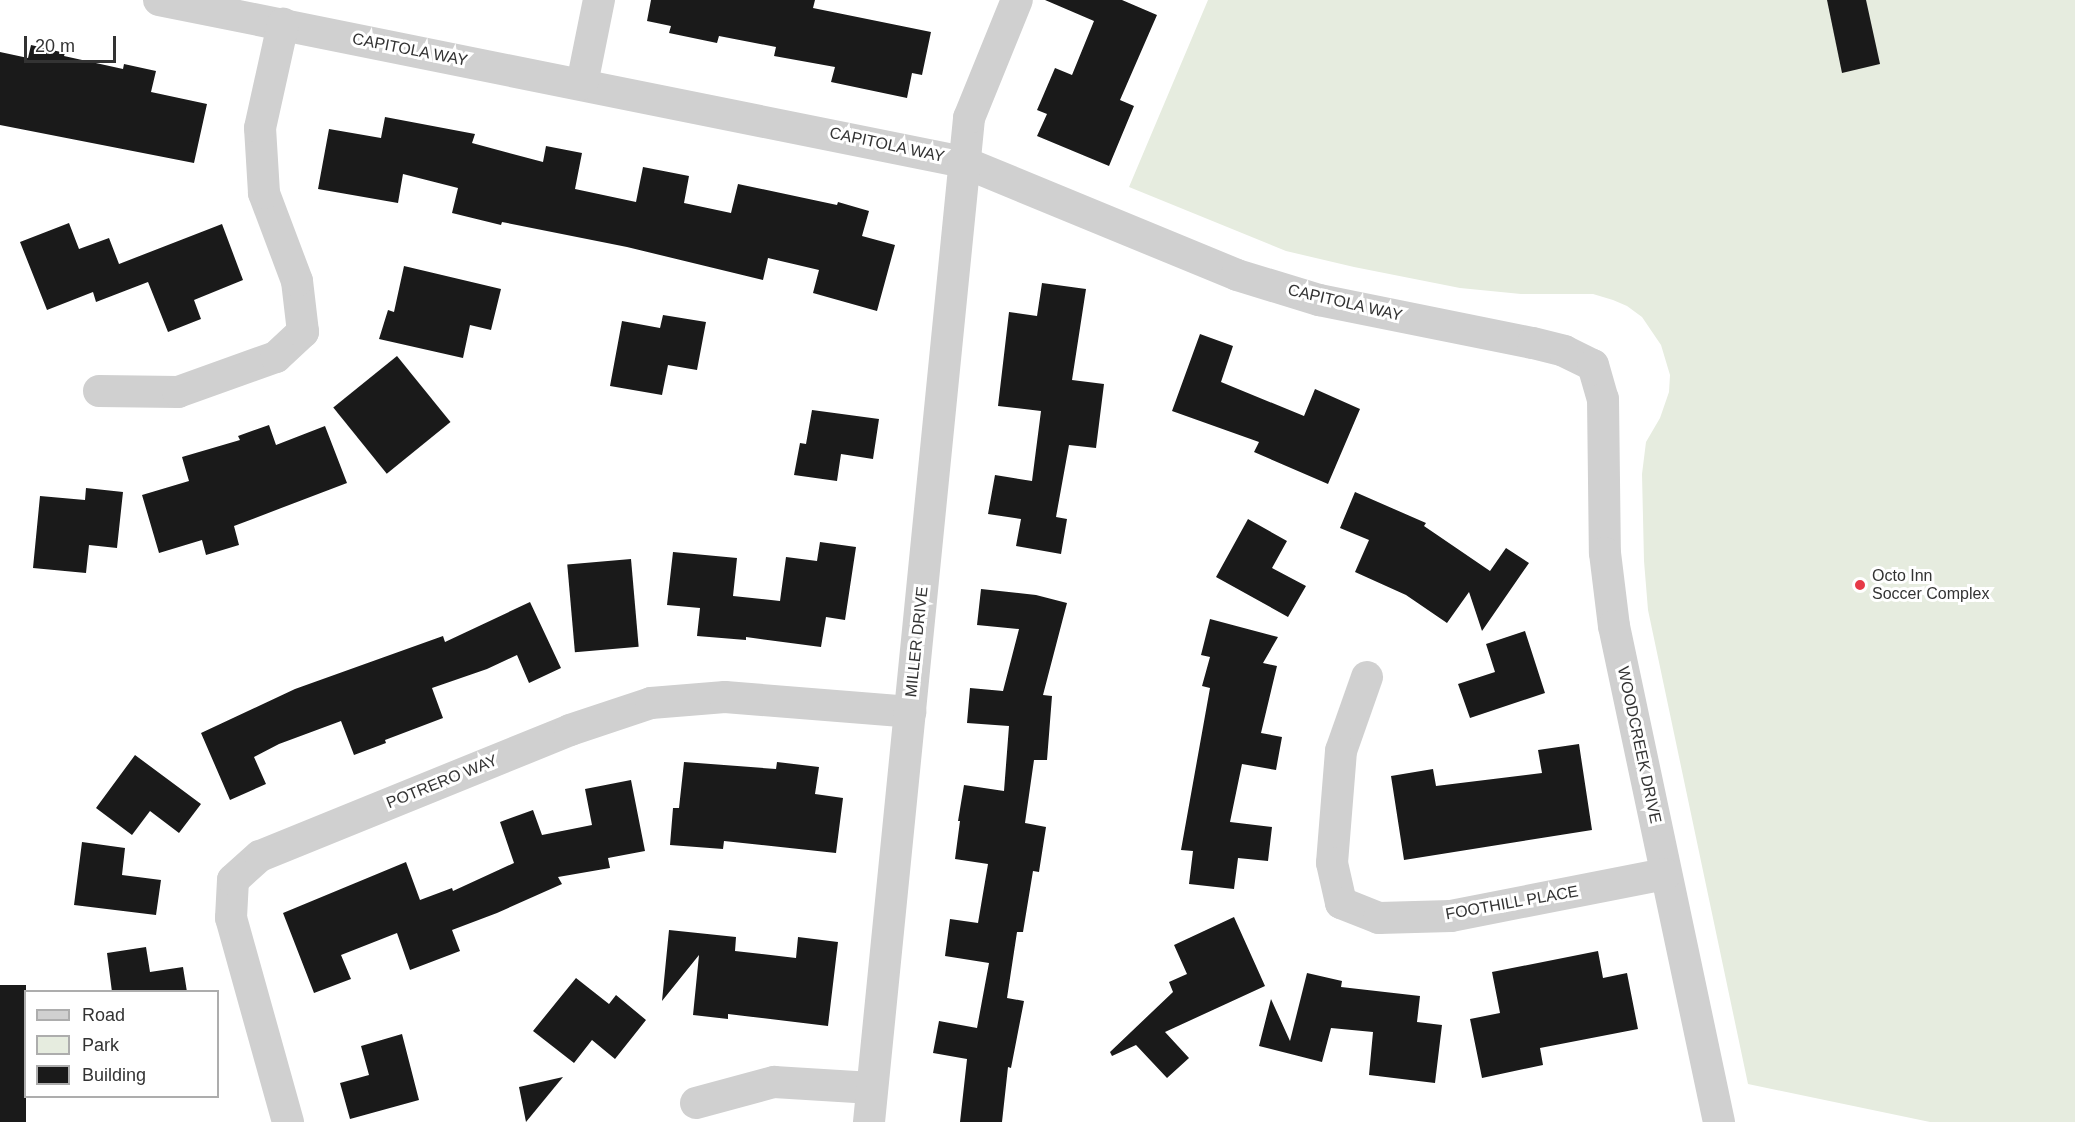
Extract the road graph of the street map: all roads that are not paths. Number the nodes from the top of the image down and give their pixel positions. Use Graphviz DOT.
graph roads {
  1 [pos="159,0"];
  2 [pos="599,0"];
  3 [pos="1017,0"];
  4 [pos="283,24"];
  5 [pos="582,84"];
  6 [pos="963,162"];
  7 [pos="1593,365"];
  8 [pos="99,391"];
  9 [pos="1367,677"];
  10 [pos="910,712"];
  11 [pos="1665,874"];
  12 [pos="872,1088"];
  13 [pos="696,1103"];
  14 [pos="288,1122"];
  15 [pos="869,1122"];
  16 [pos="1719,1122"];
  1 -- 4 [label="street, CAPITOLA WAY"];
  2 -- 5 [label="street"];
  3 -- 6 [label="street, MILLER DRIVE"];
  4 -- 5 [label="street, CAPITOLA WAY"];
  4 -- 8 [label="street"];
  5 -- 6 [label="street, CAPITOLA WAY"];
  6 -- 7 [label="street, CAPITOLA WAY"];
  6 -- 10 [label="street, MILLER DRIVE"];
  7 -- 11 [label="street, WOODCREEK DRIVE"];
  9 -- 11 [label="street, FOOTHILL PLACE"];
  10 -- 12 [label="street, MILLER DRIVE"];
  10 -- 14 [label="street, POTRERO WAY"];
  11 -- 16 [label="street, WOODCREEK DRIVE"];
  12 -- 13 [label="street"];
  12 -- 15 [label="street, MILLER DRIVE"];
}
